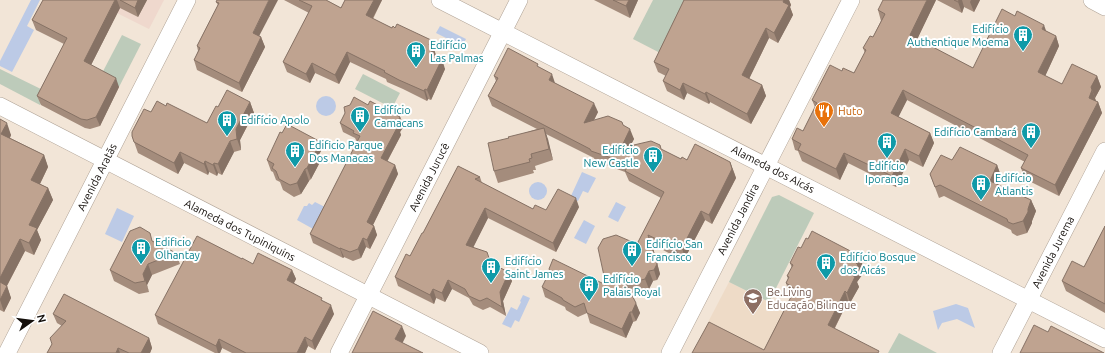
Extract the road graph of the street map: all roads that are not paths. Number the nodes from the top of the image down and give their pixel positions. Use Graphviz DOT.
graph roads {
  1 [pos="187,0"];
  2 [pos="440,0"];
  3 [pos="519,0"];
  4 [pos="850,0"];
  5 [pos="1092,0"];
  6 [pos="1105,7"];
  7 [pos="503,32"];
  8 [pos="0,106"];
  9 [pos="1105,150"];
  10 [pos="105,161"];
  11 [pos="766,165"];
  12 [pos="368,296"];
  13 [pos="1029,300"];
  14 [pos="1105,339"];
  15 [pos="7,353"];
  16 [pos="339,353"];
  17 [pos="480,353"];
  18 [pos="670,353"];
  19 [pos="1001,353"];
  1 -- 10 [label="street, Avenida Aratãs"];
  2 -- 7 [label="street, Alameda dos Aicás"];
  3 -- 7 [label="street, Avenida Jurucê"];
  4 -- 11 [label="street, Avenida Jandira"];
  5 -- 6 [label="street"];
  7 -- 11 [label="street, Alameda dos Aicás"];
  7 -- 12 [label="street, Avenida Jurucê"];
  8 -- 10 [label="street, Alameda dos Tupiniquins"];
  9 -- 13 [label="street, Avenida Jurema"];
  10 -- 12 [label="street, Alameda dos Tupiniquins"];
  10 -- 15 [label="street, Avenida Aratãs"];
  11 -- 13 [label="street, Alameda dos Aicás"];
  11 -- 18 [label="street, Avenida Jandira"];
  12 -- 16 [label="street, Avenida Jurucê"];
  12 -- 17 [label="street, Alameda dos Tupiniquins"];
  13 -- 14 [label="street, Alameda dos Aicás"];
  13 -- 19 [label="street, Avenida Jurema"];
}
